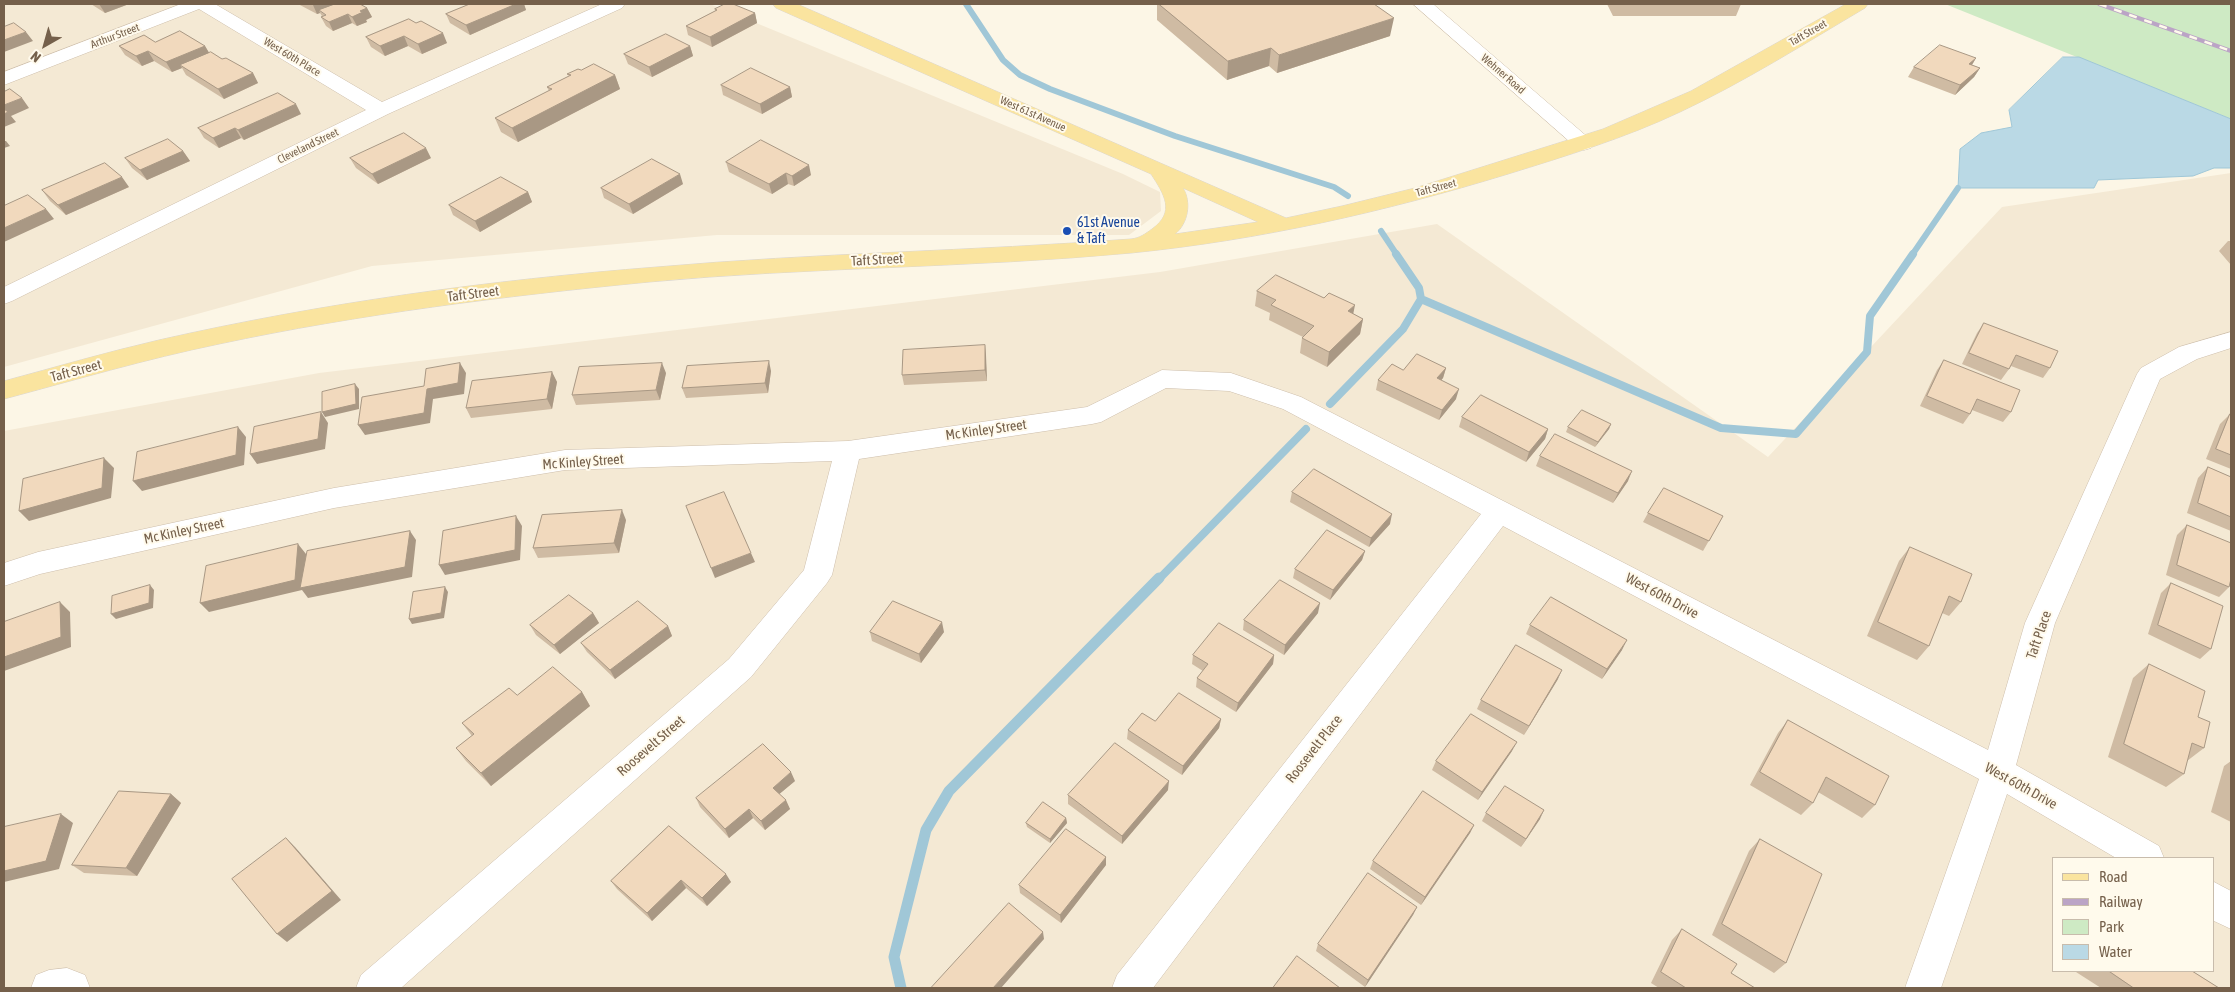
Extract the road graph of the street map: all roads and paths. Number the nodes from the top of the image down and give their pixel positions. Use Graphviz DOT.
graph roads {
  1 [pos="198,4"];
  2 [pos="203,4"];
  3 [pos="616,4"];
  4 [pos="782,4"];
  5 [pos="1422,4"];
  6 [pos="1859,4"];
  7 [pos="4,79"];
  8 [pos="380,110"];
  9 [pos="1584,144"];
  10 [pos="1158,169"];
  11 [pos="1284,225"];
  12 [pos="1147,243"];
  13 [pos="4,296"];
  14 [pos="2231,340"];
  15 [pos="1162,379"];
  16 [pos="4,390"];
  17 [pos="848,451"];
  18 [pos="1500,511"];
  19 [pos="4,575"];
  20 [pos="1998,772"];
  21 [pos="2145,857"];
  22 [pos="2215,901"];
  23 [pos="2231,912"];
  24 [pos="48,988"];
  25 [pos="72,988"];
  26 [pos="374,988"];
  27 [pos="1130,988"];
  28 [pos="1923,988"];
  1 -- 7 [label="street, Arthur Street"];
  2 -- 8 [label="street, West 60th Place"];
  3 -- 8 [label="street, Cleveland Street"];
  4 -- 10 [label="main road, West 61st Avenue"];
  5 -- 9 [label="street, Wehner Road"];
  6 -- 9 [label="main road, Taft Street"];
  8 -- 13 [label="street, Cleveland Street"];
  9 -- 11 [label="main road, Taft Street"];
  10 -- 11 [label="main road, West 61st Avenue"];
  10 -- 12 [label="main road"];
  11 -- 12 [label="main road, Taft Street"];
  12 -- 16 [label="main road, Taft Street"];
  14 -- 20 [label="street, Taft Place"];
  15 -- 17 [label="street, Mc Kinley Street"];
  15 -- 18 [label="street, West 60th Drive"];
  17 -- 19 [label="street, Mc Kinley Street"];
  17 -- 26 [label="street, Roosevelt Street"];
  18 -- 20 [label="street, West 60th Drive"];
  18 -- 27 [label="street, Roosevelt Place"];
  20 -- 21 [label="street, West 60th Drive"];
  20 -- 28 [label="street, Taft Place"];
  22 -- 23 [label="street"];
  24 -- 25 [label="street"];
}
